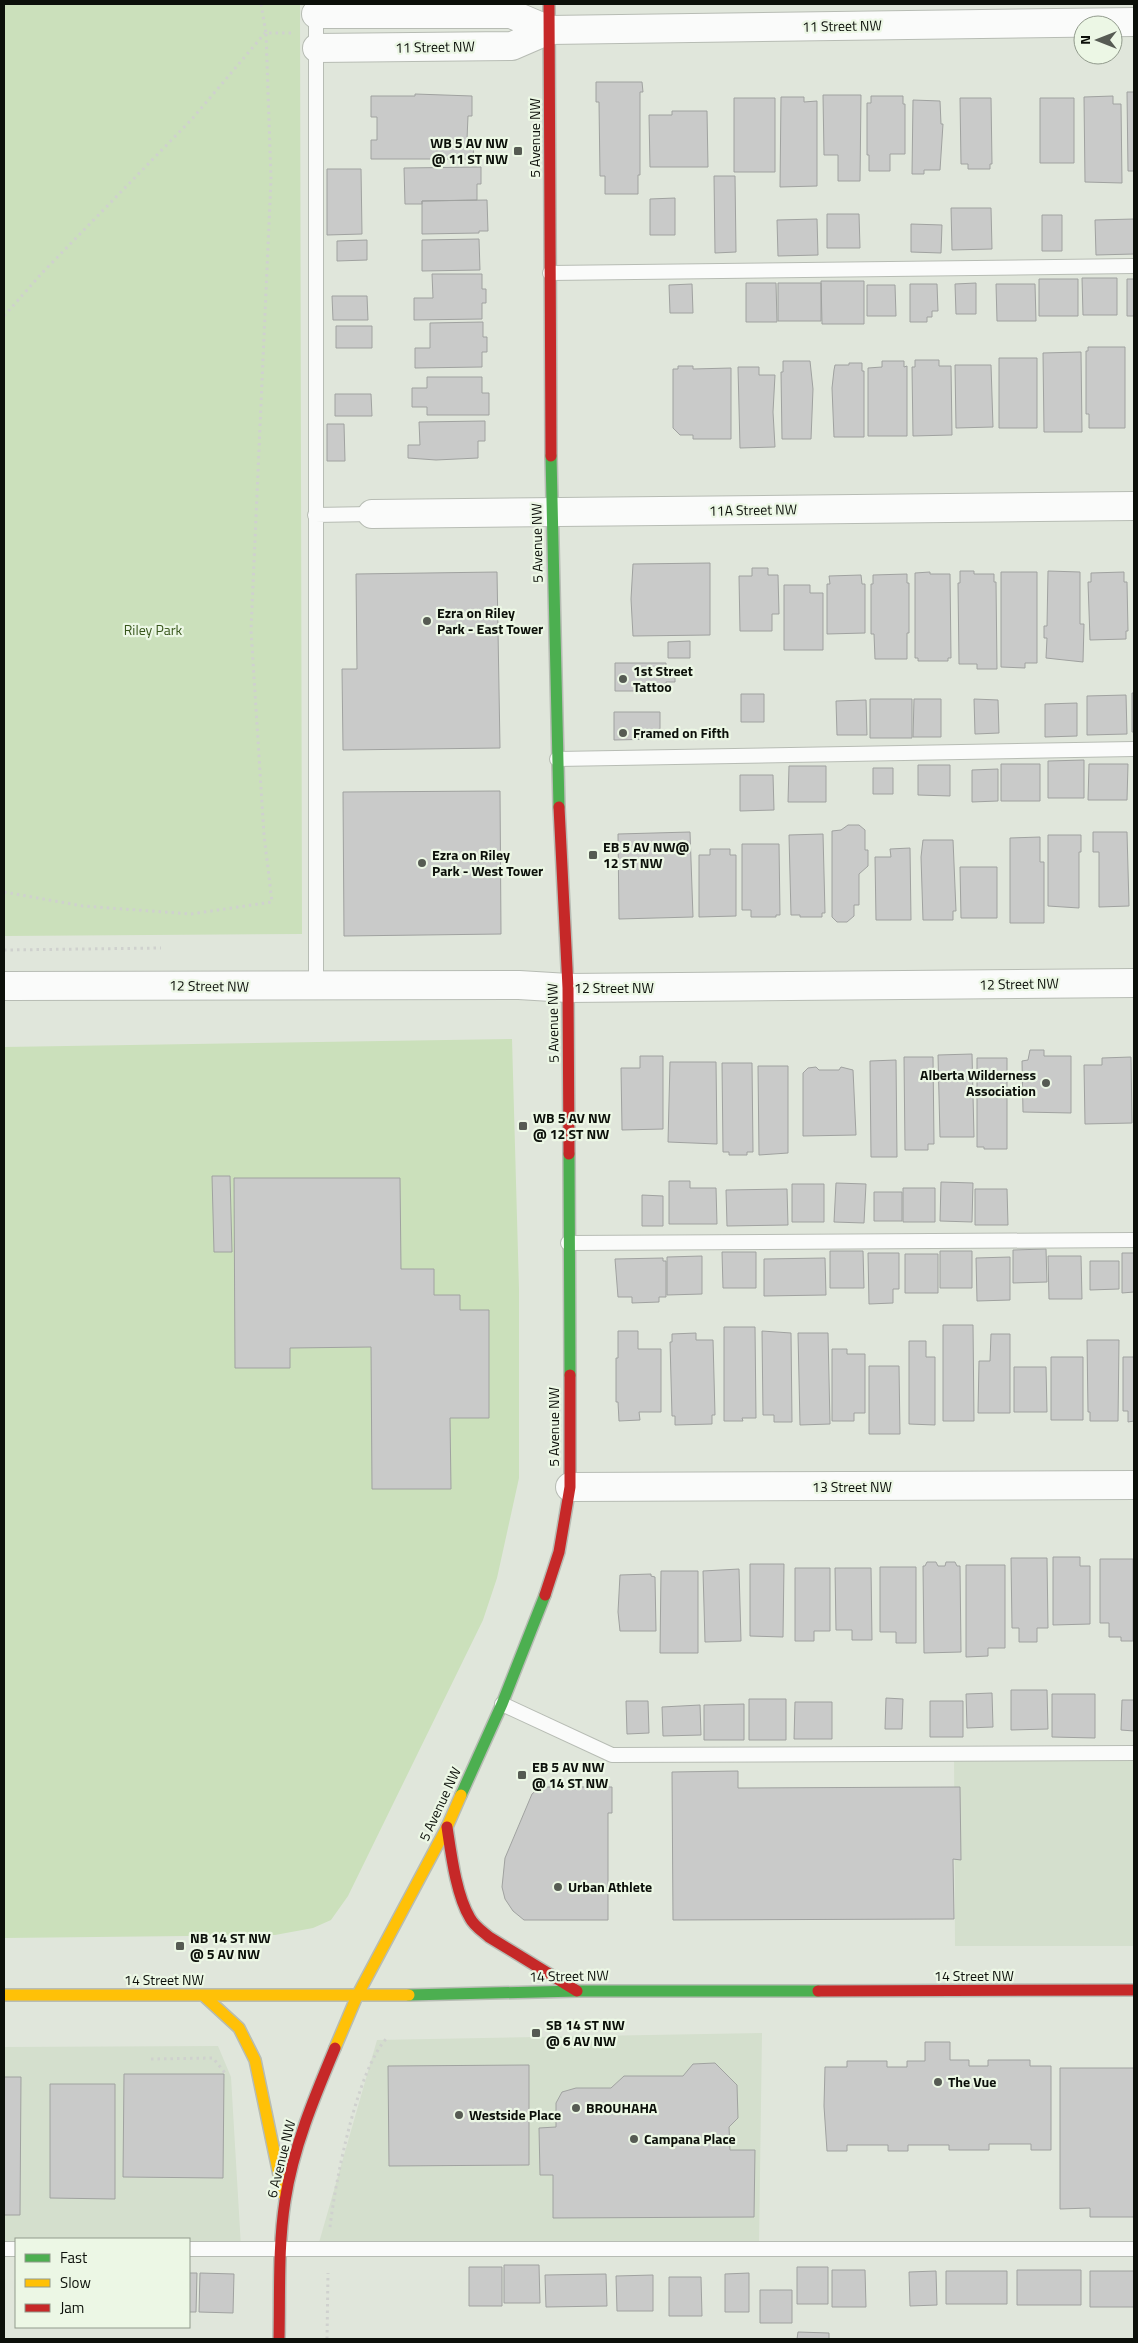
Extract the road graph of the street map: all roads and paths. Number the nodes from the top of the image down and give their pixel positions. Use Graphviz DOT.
graph roads {
  1 [pos="261,4"];
  2 [pos="549,17"];
  3 [pos="1134,22"];
  4 [pos="316,25"];
  5 [pos="266,33"];
  6 [pos="1134,266"];
  7 [pos="550,273"];
  8 [pos="4,316"];
  9 [pos="1134,506"];
  10 [pos="552,512"];
  11 [pos="372,514"];
  12 [pos="315,515"];
  13 [pos="1134,749"];
  14 [pos="557,759"];
  15 [pos="4,892"];
  16 [pos="161,948"];
  17 [pos="4,950"];
  18 [pos="1134,983"];
  19 [pos="4,986"];
  20 [pos="316,987"];
  21 [pos="568,988"];
  22 [pos="1134,1240"];
  23 [pos="568,1243"];
  24 [pos="1134,1485"];
  25 [pos="570,1487"];
  26 [pos="502,1704"];
  27 [pos="1134,1753"];
  28 [pos="446,1827"];
  29 [pos="1134,1990"];
  30 [pos="577,1991"];
  31 [pos="4,1995"];
  32 [pos="203,1995"];
  33 [pos="357,1996"];
  34 [pos="387,2038"];
  35 [pos="151,2059"];
  36 [pos="230,2080"];
  37 [pos="285,2201"];
  38 [pos="190,2249"];
  39 [pos="280,2249"];
  40 [pos="329,2249"];
  41 [pos="1134,2249"];
  42 [pos="279,2339"];
  43 [pos="327,2339"];
  1 -- 5 [label="path"];
  2 -- 3 [label="street, 11 Street NW"];
  2 -- 4 [label="street, 11 Street NW"];
  2 -- 7 [label="street, 5 Avenue NW"];
  4 -- 5 [label="path"];
  4 -- 12 [label="lane"];
  5 -- 8 [label="path"];
  5 -- 15 [label="path"];
  6 -- 7 [label="lane"];
  7 -- 10 [label="street, 5 Avenue NW"];
  9 -- 10 [label="street, 11A Street NW"];
  10 -- 11 [label="street, 11A Street NW"];
  10 -- 14 [label="street, 5 Avenue NW"];
  11 -- 12 [label="lane"];
  12 -- 20 [label="lane"];
  13 -- 14 [label="lane"];
  14 -- 21 [label="street, 5 Avenue NW"];
  16 -- 17 [label="path"];
  18 -- 21 [label="street, 12 Street NW"];
  19 -- 20 [label="street, 12 Street NW"];
  20 -- 21 [label="street, 12 Street NW"];
  21 -- 23 [label="street, 5 Avenue NW"];
  22 -- 23 [label="lane"];
  23 -- 25 [label="street, 5 Avenue NW"];
  24 -- 25 [label="street, 13 Street NW"];
  25 -- 26 [label="street, 5 Avenue NW"];
  26 -- 27 [label="lane"];
  26 -- 28 [label="street, 5 Avenue NW"];
  28 -- 30 [label="street"];
  28 -- 33 [label="street, 5 Avenue NW"];
  29 -- 30 [label="street, 14 Street NW"];
  30 -- 33 [label="street, 14 Street NW"];
  31 -- 32 [label="street, 14 Street NW"];
  32 -- 33 [label="street, 14 Street NW"];
  32 -- 37 [label="street"];
  33 -- 37 [label="street, 6 Avenue NW"];
  34 -- 40 [label="path"];
  35 -- 36 [label="path"];
  37 -- 39 [label="street, 6 Avenue NW"];
  38 -- 39 [label="lane"];
  39 -- 40 [label="lane"];
  39 -- 42 [label="street, 6 Avenue NW"];
  40 -- 41 [label="lane"];
  40 -- 43 [label="path"];
}
